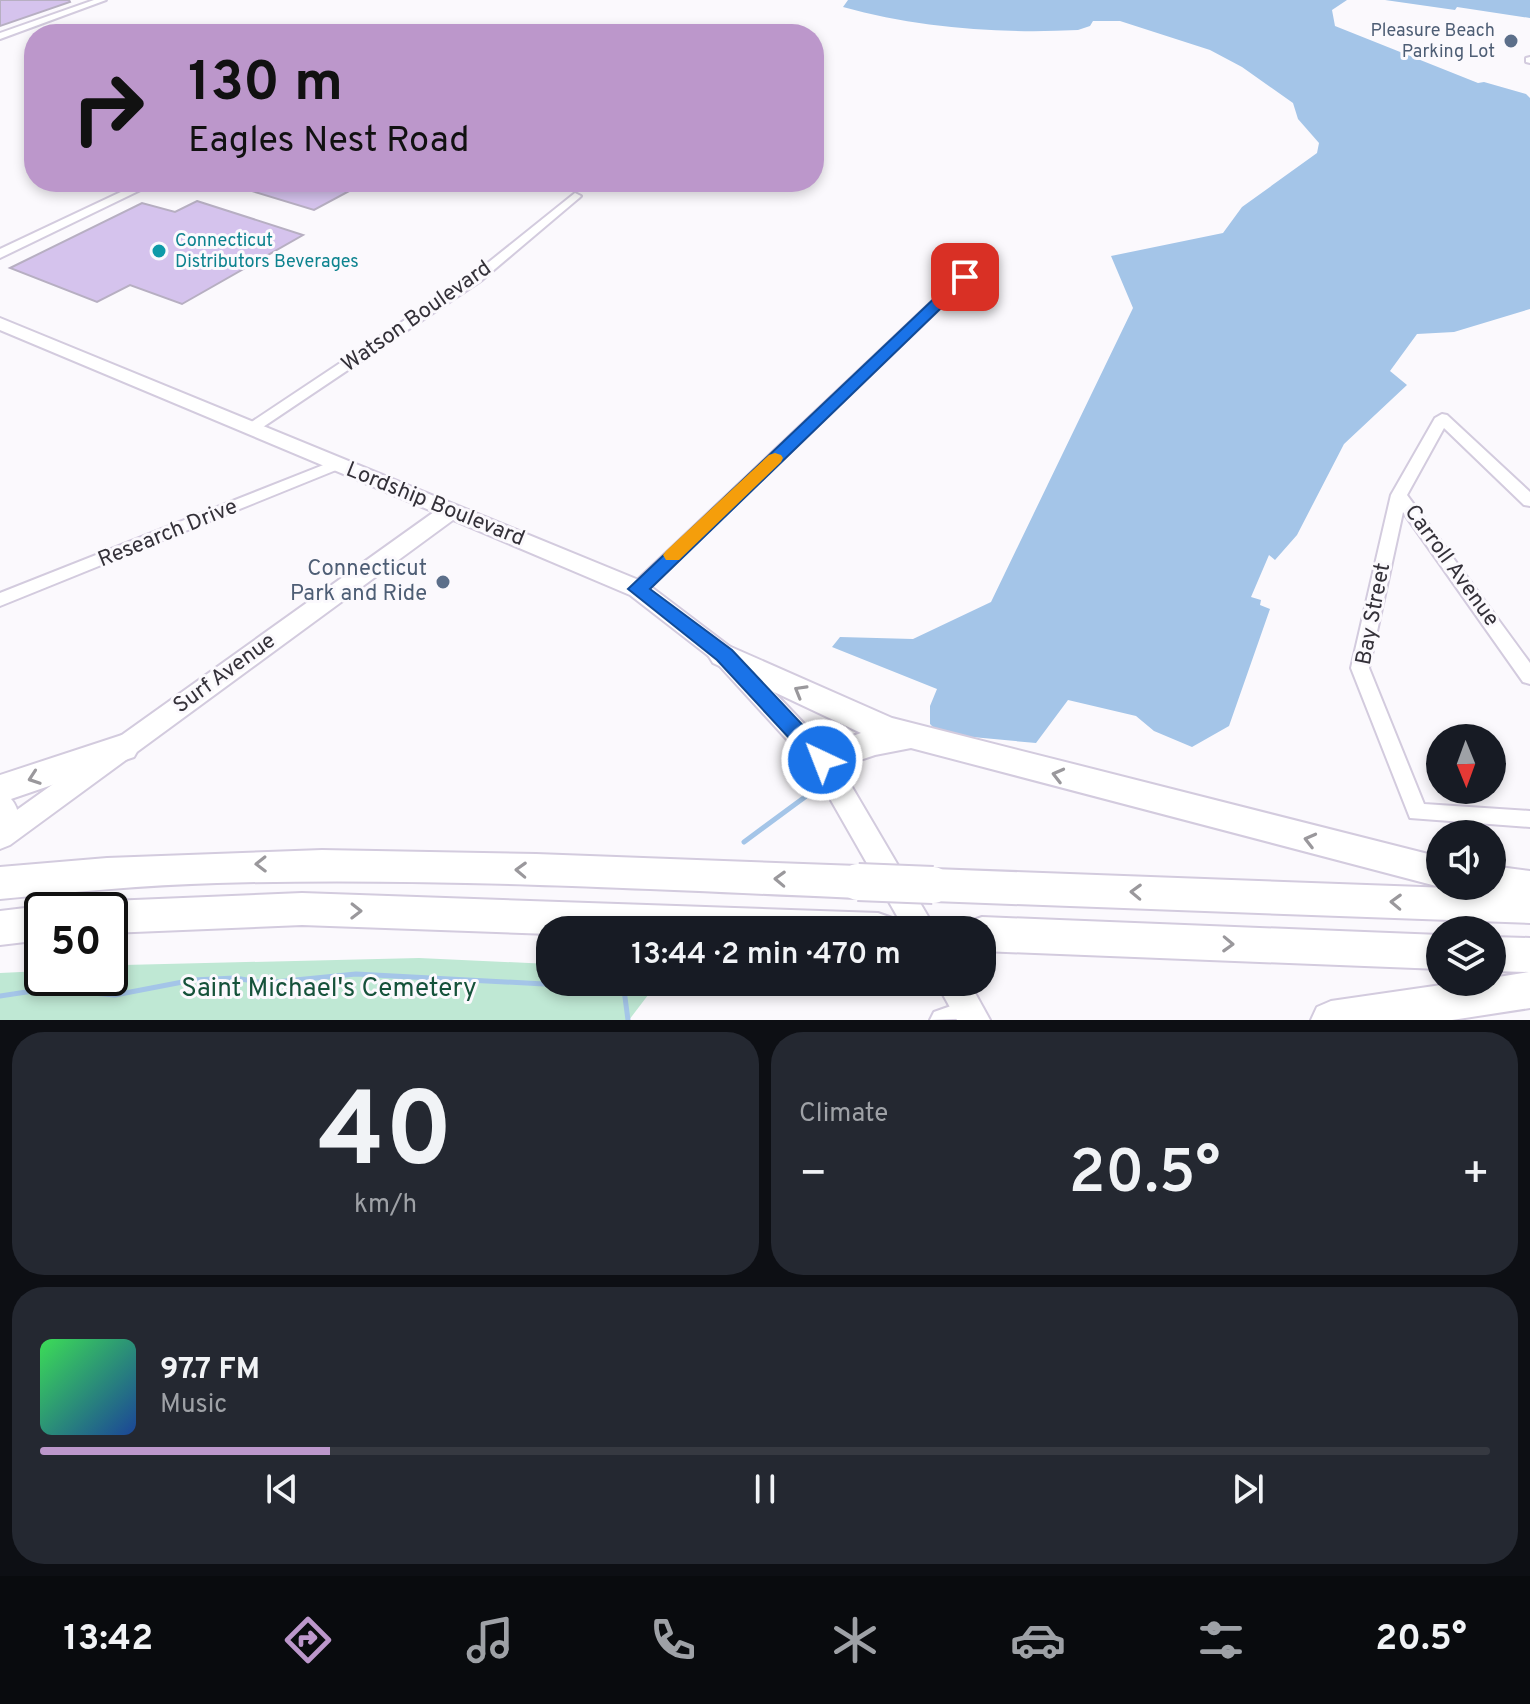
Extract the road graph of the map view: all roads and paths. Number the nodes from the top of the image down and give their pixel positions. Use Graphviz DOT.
graph roads {
  1 [pos="102,0"];
  2 [pos="34,24"];
  3 [pos="24,28"];
  4 [pos="0,36"];
  5 [pos="130,192"];
  6 [pos="575,196"];
  7 [pos="0,254"];
  8 [pos="965,277"];
  9 [pos="0,323"];
  10 [pos="252,428"];
  11 [pos="336,465"];
  12 [pos="1399,495"];
  13 [pos="1530,501"];
  14 [pos="451,511"];
  15 [pos="638,589"];
  16 [pos="0,600"];
  17 [pos="724,655"];
  18 [pos="1530,677"];
  19 [pos="924,740"];
  20 [pos="122,748"];
  21 [pos="822,760"];
  22 [pos="0,789"];
  23 [pos="0,810"];
  24 [pos="1530,819"];
  25 [pos="0,826"];
  26 [pos="0,837"];
  27 [pos="1426,868"];
  28 [pos="0,883"];
  29 [pos="1506,884"];
  30 [pos="1530,887"];
  31 [pos="1530,907"];
  32 [pos="128,916"];
  33 [pos="913,916"];
  34 [pos="536,918"];
  35 [pos="24,925"];
  36 [pos="0,928"];
  37 [pos="996,935"];
  38 [pos="1426,951"];
  39 [pos="1506,954"];
  40 [pos="1530,955"];
  41 [pos="1530,990"];
  42 [pos="956,996"];
  43 [pos="962,1017"];
  44 [pos="1331,1020"];
  1 -- 2 [label="street"];
  3 -- 4 [label="street"];
  5 -- 7 [label="street"];
  6 -- 10 [label="street, Watson Boulevard"];
  8 -- 15 [label="street"];
  9 -- 10 [label="main road, Lordship Boulevard"];
  10 -- 11 [label="main road, Lordship Boulevard"];
  11 -- 14 [label="main road, Lordship Boulevard"];
  11 -- 16 [label="street, Research Drive"];
  12 -- 13 [label="street, Bay Street"];
  12 -- 18 [label="street, Carroll Avenue"];
  12 -- 24 [label="street, Bay Street"];
  14 -- 15 [label="main road, Lordship Boulevard"];
  14 -- 20 [label="main road, Surf Avenue"];
  15 -- 17 [label="main road, Lordship Boulevard"];
  19 -- 17 [label="highway, one-way"];
  17 -- 21 [label="main road, Lordship Boulevard"];
  19 -- 21 [label="highway"];
  27 -- 19 [label="highway, one-way"];
  20 -- 22 [label="highway, one-way"];
  20 -- 26 [label="main road, Surf Avenue"];
  21 -- 33 [label="main road, Lordship Boulevard"];
  23 -- 25 [label="highway"];
  31 -- 28 [label="highway, one-way, bridge"];
  29 -- 30 [label="highway"];
  32 -- 34 [label="highway, one-way"];
  35 -- 36 [label="highway"];
  37 -- 38 [label="highway, one-way"];
  39 -- 40 [label="highway"];
  41 -- 44 [label="highway"];
  42 -- 43 [label="main road"];
}
